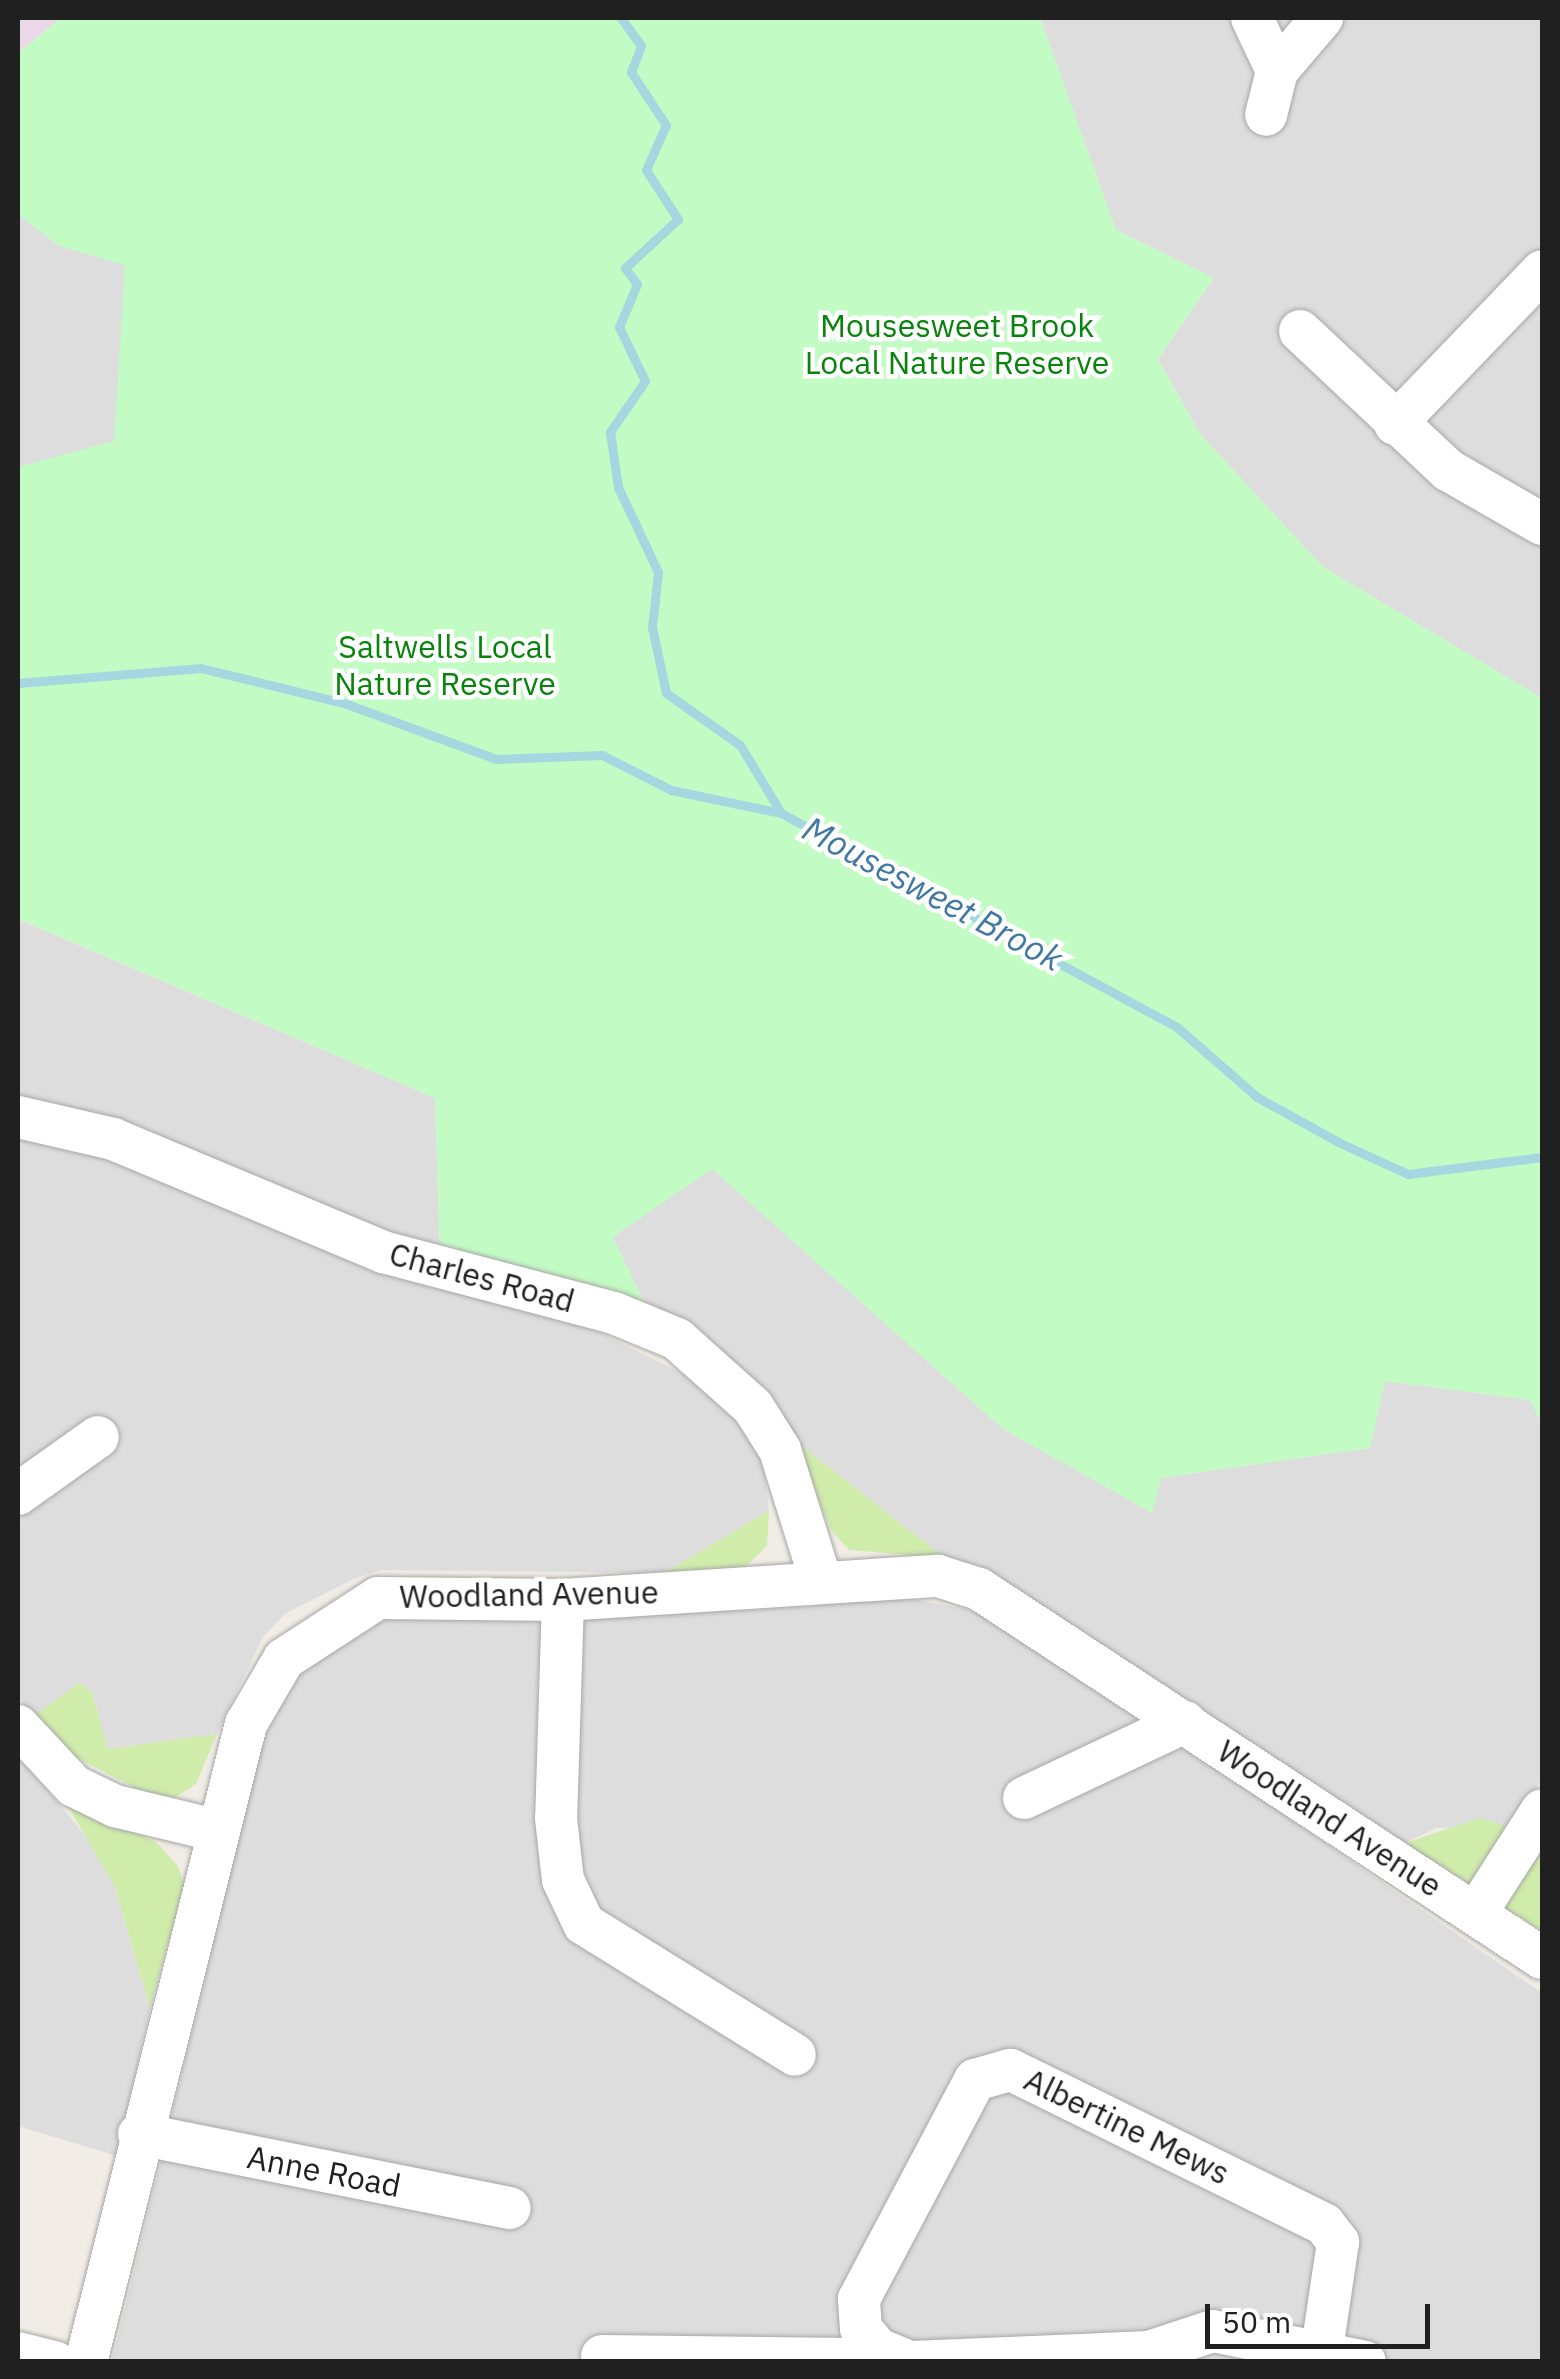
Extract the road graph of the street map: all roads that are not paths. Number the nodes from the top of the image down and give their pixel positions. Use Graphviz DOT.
graph roads {
  1 [pos="1252,18"];
  2 [pos="1322,18"];
  3 [pos="1277,71"];
  4 [pos="1266,116"];
  5 [pos="1542,272"];
  6 [pos="1300,331"];
  7 [pos="1395,424"];
  8 [pos="1542,524"];
  9 [pos="18,1117"];
  10 [pos="98,1436"];
  11 [pos="18,1494"];
  12 [pos="820,1578"];
  13 [pos="563,1600"];
  14 [pos="1184,1722"];
  15 [pos="18,1726"];
  16 [pos="1024,1798"];
  17 [pos="1542,1810"];
  18 [pos="220,1831"];
  19 [pos="1476,1913"];
  20 [pos="1542,1958"];
  21 [pos="795,2054"];
  22 [pos="139,2134"];
  23 [pos="510,2208"];
  24 [pos="1322,2349"];
  25 [pos="18,2353"];
  26 [pos="602,2356"];
  27 [pos="899,2357"];
  28 [pos="969,2361"];
  29 [pos="54,2362"];
  30 [pos="86,2362"];
  31 [pos="1365,2362"];
  1 -- 3 [label="street"];
  2 -- 3 [label="street"];
  3 -- 4 [label="street"];
  5 -- 7 [label="street"];
  6 -- 7 [label="street"];
  7 -- 8 [label="street"];
  9 -- 12 [label="street, Charles Road"];
  10 -- 11 [label="street"];
  12 -- 13 [label="street, Woodland Avenue"];
  12 -- 14 [label="street, Woodland Avenue"];
  13 -- 18 [label="street, Woodland Avenue"];
  13 -- 21 [label="street"];
  14 -- 16 [label="street, Woodland Avenue"];
  14 -- 19 [label="street, Woodland Avenue"];
  15 -- 18 [label="street"];
  17 -- 19 [label="street, Woodland Avenue"];
  18 -- 22 [label="street, Woodland Avenue"];
  19 -- 20 [label="street, Woodland Avenue"];
  22 -- 23 [label="street, Anne Road"];
  22 -- 30 [label="street, Woodland Avenue"];
  24 -- 27 [label="street, Albertine Mews"];
  24 -- 28 [label="street"];
  24 -- 31 [label="street"];
  25 -- 29 [label="street"];
  26 -- 27 [label="street"];
  27 -- 28 [label="street"];
}
